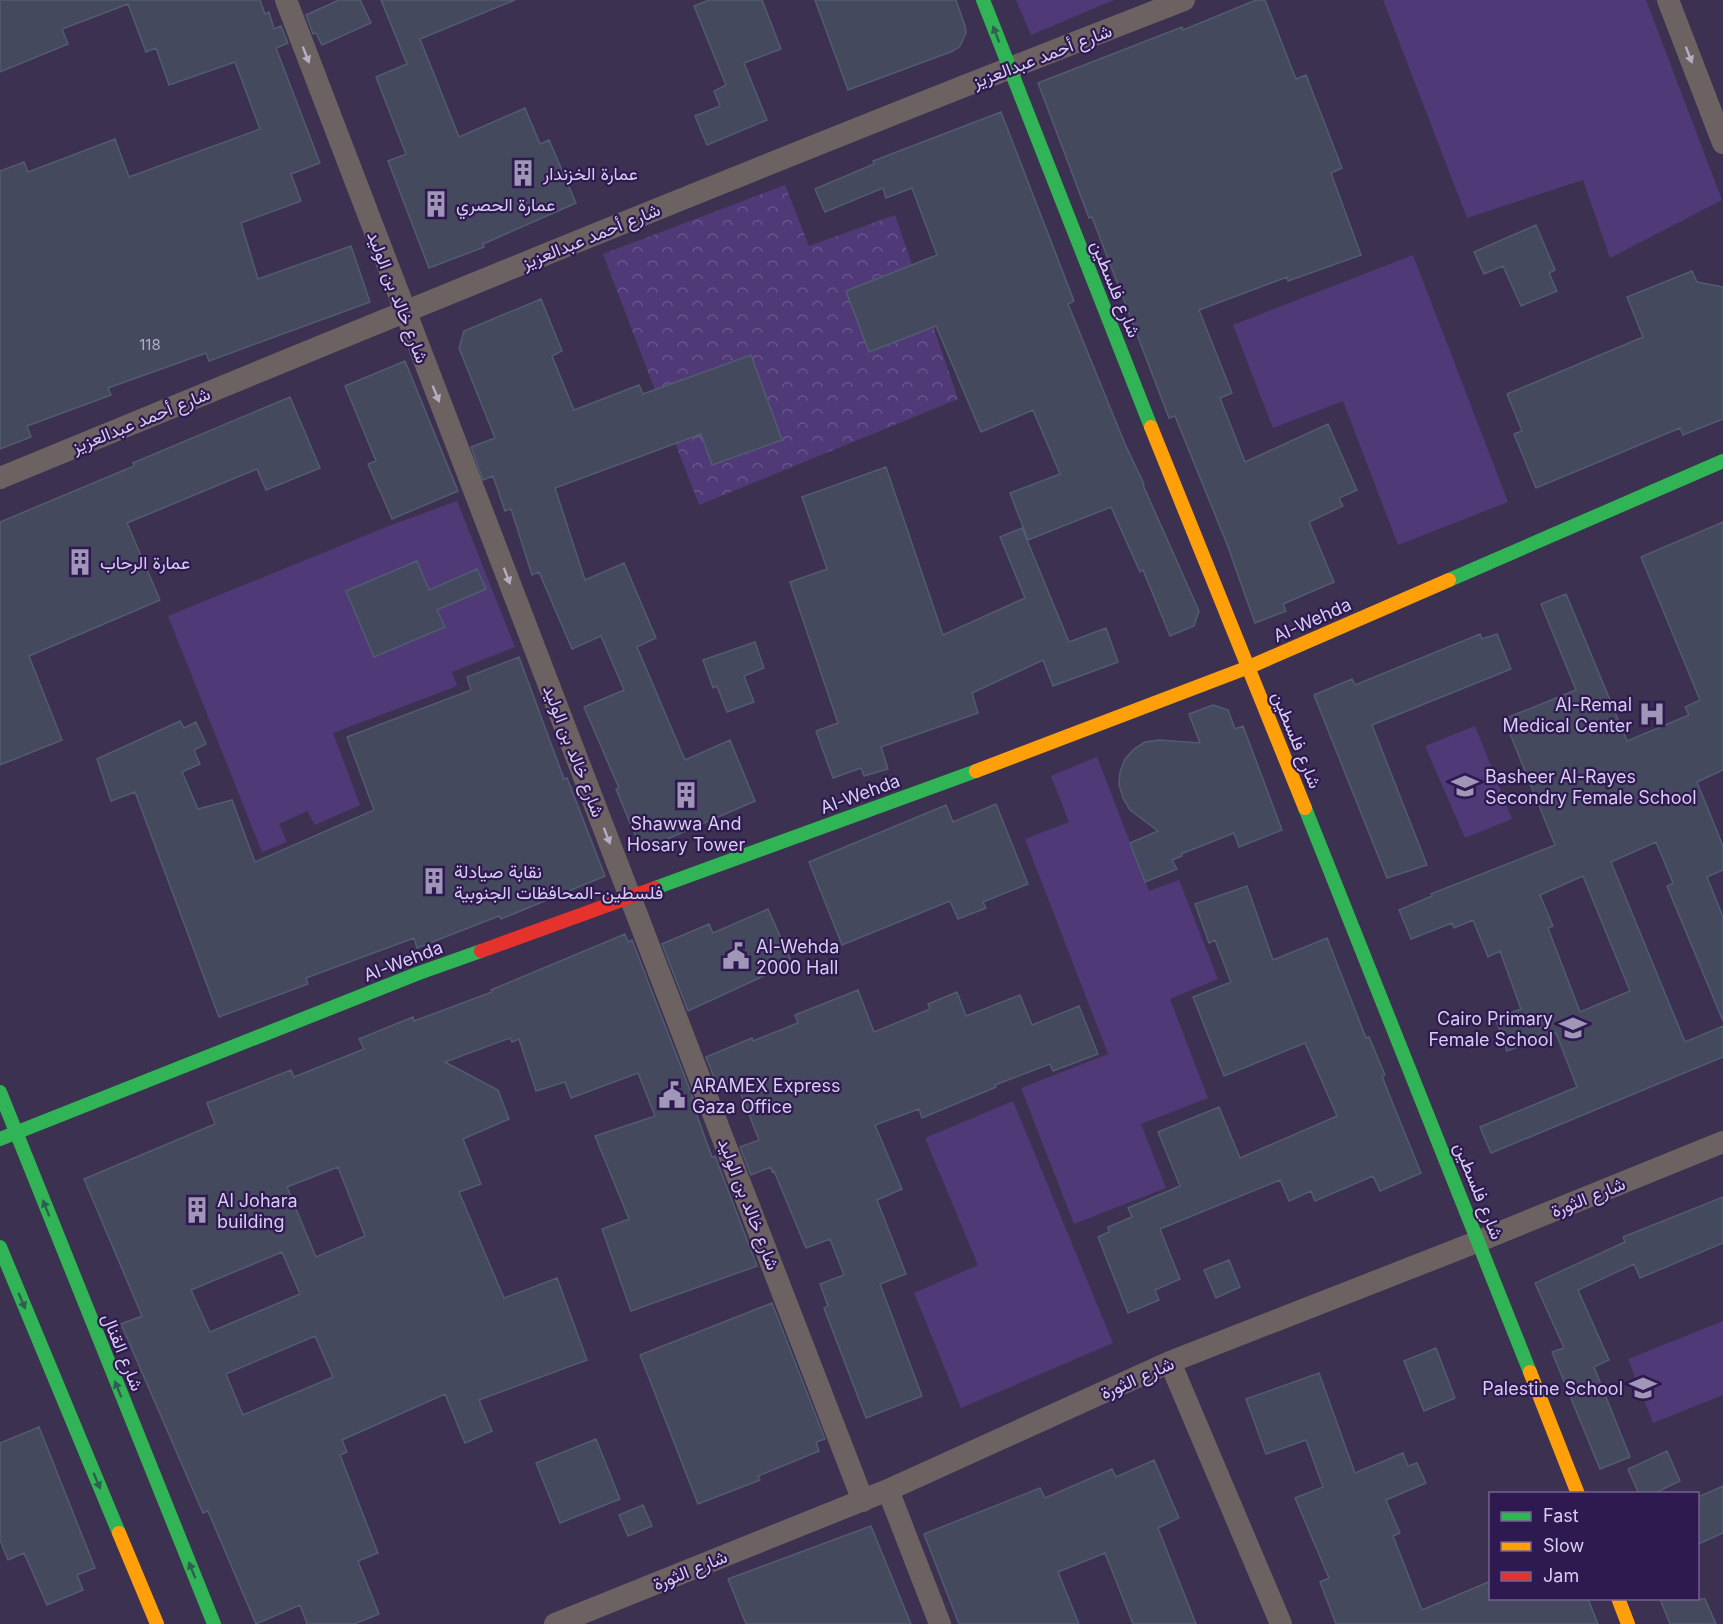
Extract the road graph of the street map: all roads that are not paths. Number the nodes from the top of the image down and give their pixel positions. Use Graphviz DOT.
graph roads {
  1 [pos="286,0"];
  2 [pos="983,0"];
  3 [pos="1184,0"];
  4 [pos="1668,0"];
  5 [pos="1010,68"];
  6 [pos="1723,144"];
  7 [pos="403,312"];
  8 [pos="1723,461"];
  9 [pos="0,478"];
  10 [pos="1249,667"];
  11 [pos="630,896"];
  12 [pos="0,1092"];
  13 [pos="16,1133"];
  14 [pos="0,1139"];
  15 [pos="1723,1142"];
  16 [pos="1479,1241"];
  17 [pos="0,1247"];
  18 [pos="1170,1362"];
  19 [pos="888,1490"];
  20 [pos="1577,1492"];
  21 [pos="863,1501"];
  22 [pos="1618,1600"];
  23 [pos="157,1624"];
  24 [pos="214,1624"];
  25 [pos="555,1624"];
  26 [pos="940,1624"];
  27 [pos="1281,1624"];
  28 [pos="1628,1624"];
  1 -- 7 [label="street, شارع خالد بن الوليد, one-way"];
  5 -- 2 [label="main road, شارع فلسطين, one-way"];
  3 -- 5 [label="street, شارع أحمد عبدالعزيز"];
  4 -- 6 [label="street, one-way"];
  5 -- 7 [label="street, شارع أحمد عبدالعزيز"];
  5 -- 10 [label="main road, شارع فلسطين"];
  7 -- 9 [label="street, شارع أحمد عبدالعزيز"];
  7 -- 11 [label="street, شارع خالد بن الوليد, one-way"];
  8 -- 10 [label="main road, Al-Wehda"];
  10 -- 11 [label="main road, Al-Wehda"];
  10 -- 16 [label="main road, شارع فلسطين"];
  11 -- 13 [label="main road, Al-Wehda"];
  11 -- 21 [label="street, شارع خالد بن الوليد"];
  12 -- 13 [label="main road, شارع القنال"];
  13 -- 14 [label="main road, Al-Wehda"];
  24 -- 13 [label="main road, شارع القنال, one-way"];
  15 -- 16 [label="street, شارع الثورة"];
  16 -- 18 [label="street, شارع الثورة"];
  16 -- 20 [label="main road, شارع فلسطين"];
  17 -- 23 [label="main road, one-way"];
  18 -- 19 [label="street, شارع الثورة"];
  18 -- 27 [label="street"];
  19 -- 21 [label="street, شارع الثورة"];
  19 -- 26 [label="street"];
  21 -- 25 [label="street, شارع الثورة"];
  22 -- 28 [label="main road"];
}
